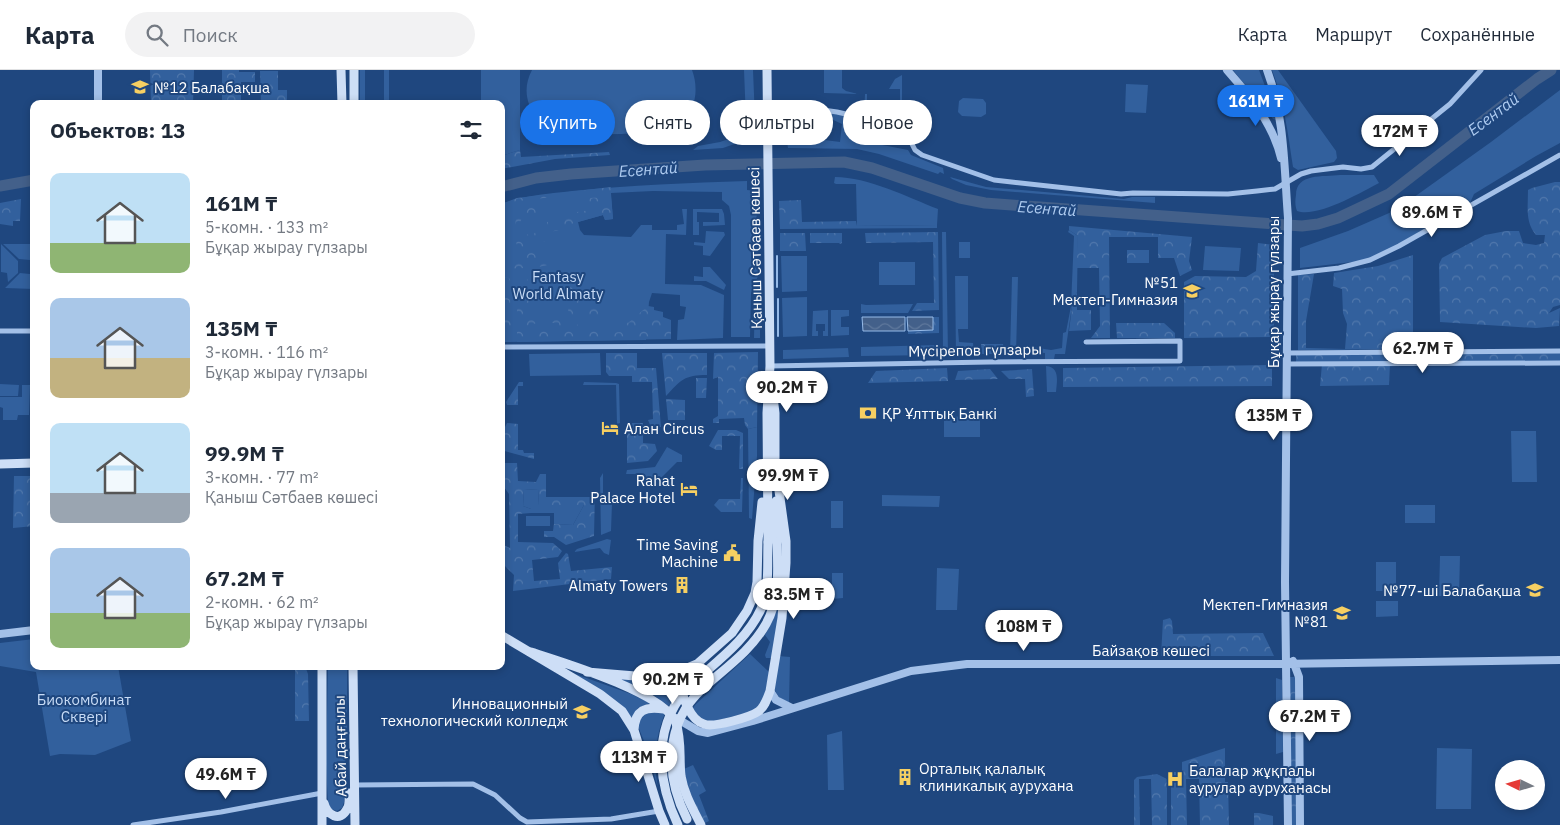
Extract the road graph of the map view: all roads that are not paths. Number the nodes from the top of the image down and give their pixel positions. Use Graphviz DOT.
graph roads {
  1 [pos="98,70"];
  2 [pos="341,70"];
  3 [pos="354,70"];
  4 [pos="767,70"];
  5 [pos="1228,70"];
  6 [pos="1268,70"];
  7 [pos="1481,70"];
  8 [pos="98,100"];
  9 [pos="342,100"];
  10 [pos="354,100"];
  11 [pos="767,100"];
  12 [pos="833,111"];
  13 [pos="1282,129"];
  14 [pos="1272,131"];
  15 [pos="767,145"];
  16 [pos="1560,154"];
  17 [pos="1286,182"];
  18 [pos="1287,274"];
  19 [pos="0,331"];
  20 [pos="30,331"];
  21 [pos="1086,342"];
  22 [pos="770,346"];
  23 [pos="505,347"];
  24 [pos="1560,351"];
  25 [pos="1372,352"];
  26 [pos="1434,352"];
  27 [pos="1286,353"];
  28 [pos="1560,363"];
  29 [pos="1286,364"];
  30 [pos="1372,364"];
  31 [pos="1434,364"];
  32 [pos="770,366"];
  33 [pos="771,462"];
  34 [pos="30,463"];
  35 [pos="0,464"];
  36 [pos="30,630"];
  37 [pos="505,633"];
  38 [pos="0,634"];
  39 [pos="505,637"];
  40 [pos="512,641"];
  41 [pos="531,652"];
  42 [pos="1560,660"];
  43 [pos="1290,664"];
  44 [pos="693,667"];
  45 [pos="322,670"];
  46 [pos="352,670"];
  47 [pos="587,672"];
  48 [pos="770,691"];
  49 [pos="792,708"];
  50 [pos="669,712"];
  51 [pos="634,730"];
  52 [pos="354,736"];
  53 [pos="355,785"];
  54 [pos="322,793"];
  55 [pos="659,811"];
  56 [pos="527,823"];
  57 [pos="556,823"];
  58 [pos="133,825"];
  59 [pos="322,825"];
  60 [pos="355,825"];
  61 [pos="665,825"];
  62 [pos="678,825"];
  63 [pos="690,825"];
  64 [pos="701,825"];
  65 [pos="1288,825"];
  66 [pos="1300,825"];
  1 -- 8 [label="street"];
  2 -- 9 [label="main road"];
  3 -- 10 [label="main road"];
  4 -- 11 [label="main road, Қаныш Сәтбаев көшесі"];
  5 -- 14 [label="street, Бұқар жырау гүлзары"];
  6 -- 13 [label="street, Бұқар жырау гүлзары"];
  7 -- 17 [label="street"];
  12 -- 17 [label="street"];
  13 -- 14 [label="street"];
  13 -- 17 [label="street, Бұқар жырау гүлзары"];
  14 -- 17 [label="street, Бұқар жырау гүлзары"];
  15 -- 22 [label="main road, Қаныш Сәтбаев көшесі"];
  16 -- 18 [label="street"];
  17 -- 18 [label="street, Бұқар жырау гүлзары"];
  18 -- 27 [label="street, Бұқар жырау гүлзары"];
  19 -- 20 [label="street"];
  21 -- 32 [label="street, Мүсірепов гүлзары"];
  22 -- 23 [label="street"];
  22 -- 32 [label="main road, Қаныш Сәтбаев көшесі"];
  24 -- 26 [label="street"];
  25 -- 26 [label="street"];
  25 -- 27 [label="street"];
  25 -- 30 [label="street"];
  26 -- 31 [label="street"];
  27 -- 29 [label="street, Бұқар жырау гүлзары"];
  28 -- 31 [label="street"];
  29 -- 30 [label="street"];
  29 -- 43 [label="street, Бұқар жырау гүлзары"];
  30 -- 31 [label="street"];
  32 -- 33 [label="main road, Қаныш Сәтбаев көшесі"];
  33 -- 44 [label="main road"];
  33 -- 48 [label="main road"];
  33 -- 62 [label="main road, Қаныш Сәтбаев көшесі, bridge"];
  33 -- 63 [label="main road, Қаныш Сәтбаев көшесі, bridge"];
  34 -- 35 [label="main road"];
  36 -- 38 [label="street"];
  37 -- 40 [label="main road"];
  39 -- 40 [label="main road, Байзақов көшесі"];
  40 -- 41 [label="main road, Байзақов көшесі"];
  41 -- 47 [label="main road, Байзақов көшесі"];
  41 -- 51 [label="main road, Байзақов көшесі"];
  42 -- 43 [label="street, Байзақов көшесі"];
  43 -- 49 [label="street, Байзақов көшесі"];
  43 -- 65 [label="street, Бұқар жырау гүлзары"];
  43 -- 66 [label="street, Бұқар жырау гүлзары"];
  44 -- 47 [label="main road"];
  44 -- 48 [label="main road"];
  45 -- 54 [label="main road, Абай даңғылы"];
  46 -- 52 [label="main road, Абай даңғылы"];
  47 -- 50 [label="main road, Байзақов көшесі"];
  48 -- 49 [label="street"];
  49 -- 50 [label="street, Байзақов көшесі"];
  50 -- 51 [label="main road"];
  50 -- 64 [label="main road"];
  51 -- 55 [label="main road, Байзақов көшесі"];
  52 -- 53 [label="main road, Абай даңғылы"];
  52 -- 54 [label="main road"];
  53 -- 56 [label="street"];
  53 -- 60 [label="main road, Абай даңғылы"];
  54 -- 58 [label="street"];
  54 -- 59 [label="main road, Абай даңғылы"];
  55 -- 57 [label="street"];
  55 -- 61 [label="main road, Байзақов көшесі"];
  56 -- 57 [label="street"];
}
